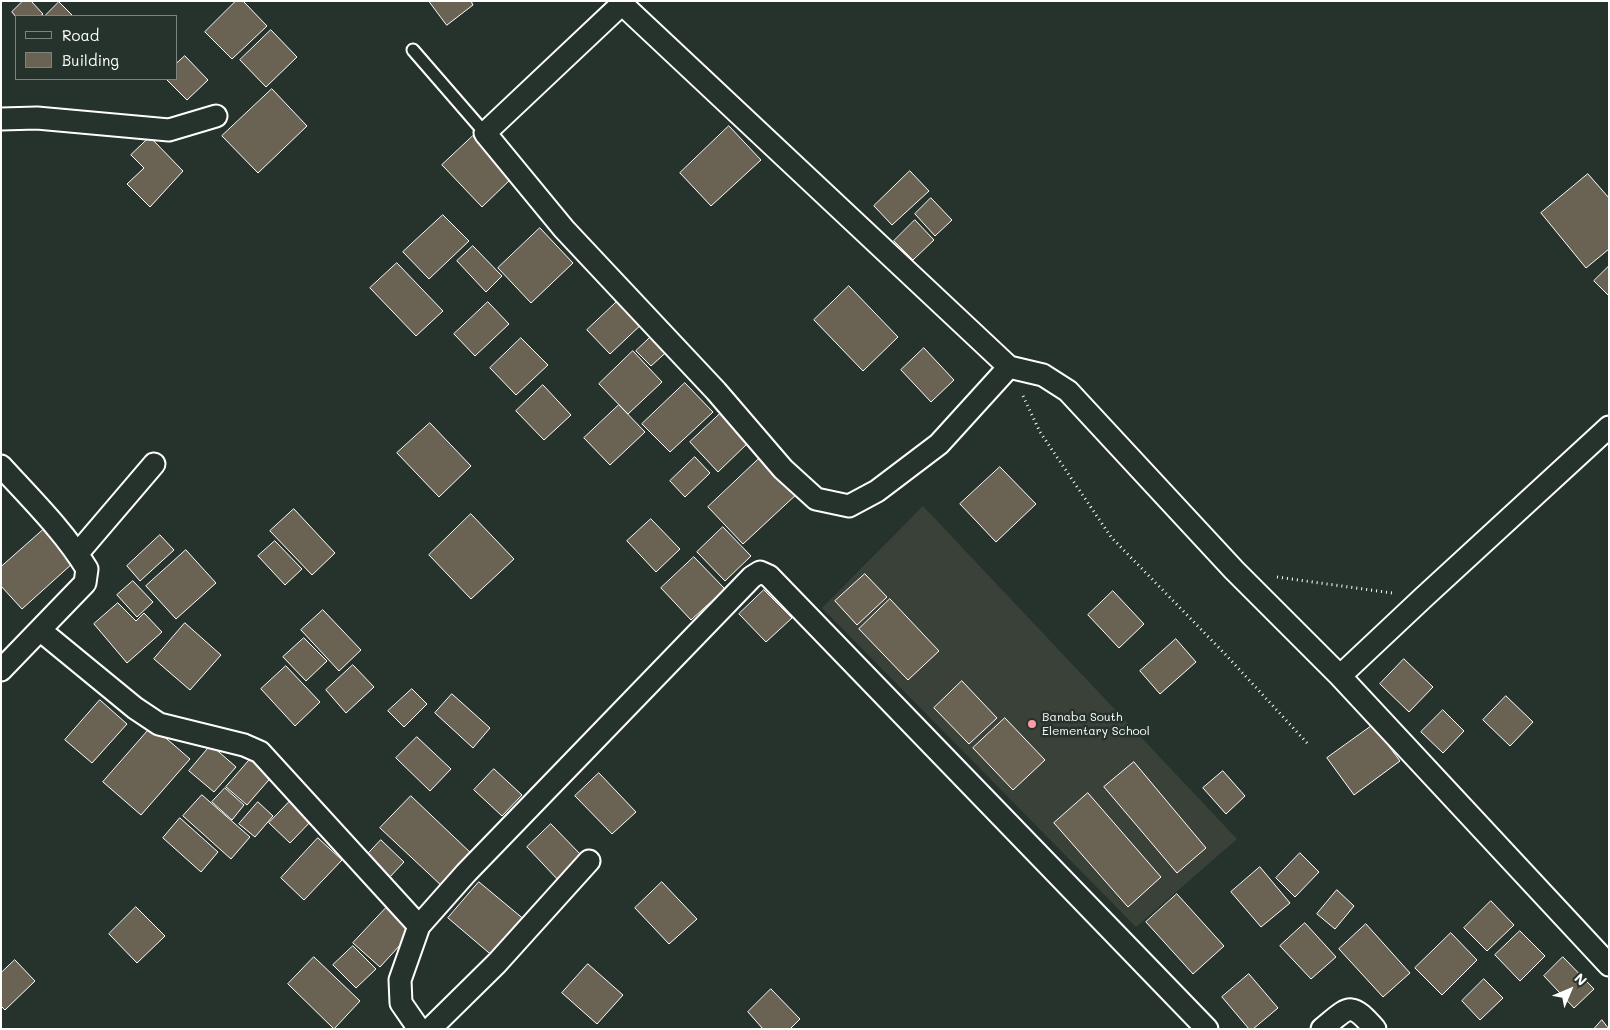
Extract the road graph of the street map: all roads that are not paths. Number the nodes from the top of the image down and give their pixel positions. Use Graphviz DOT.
graph roads {
  1 [pos="624,3"];
  2 [pos="413,50"];
  3 [pos="216,116"];
  4 [pos="1,119"];
  5 [pos="485,132"];
  6 [pos="1009,367"];
  7 [pos="1609,427"];
  8 [pos="154,464"];
  9 [pos="1,466"];
  10 [pos="78,553"];
  11 [pos="40,630"];
  12 [pos="1,670"];
  13 [pos="1340,676"];
  14 [pos="589,861"];
  15 [pos="419,926"];
  16 [pos="1609,966"];
  17 [pos="419,1029"];
  18 [pos="430,1029"];
  19 [pos="1208,1029"];
  20 [pos="1322,1029"];
  21 [pos="1375,1029"];
  1 -- 5 [label="street"];
  1 -- 6 [label="street"];
  2 -- 5 [label="lane"];
  3 -- 4 [label="street"];
  5 -- 6 [label="street"];
  6 -- 13 [label="street"];
  7 -- 13 [label="street"];
  8 -- 10 [label="street"];
  9 -- 10 [label="street"];
  10 -- 11 [label="street"];
  11 -- 12 [label="street"];
  11 -- 15 [label="street"];
  13 -- 16 [label="street"];
  14 -- 18 [label="street"];
  15 -- 17 [label="street"];
  15 -- 19 [label="street"];
  20 -- 21 [label="street"];
}
